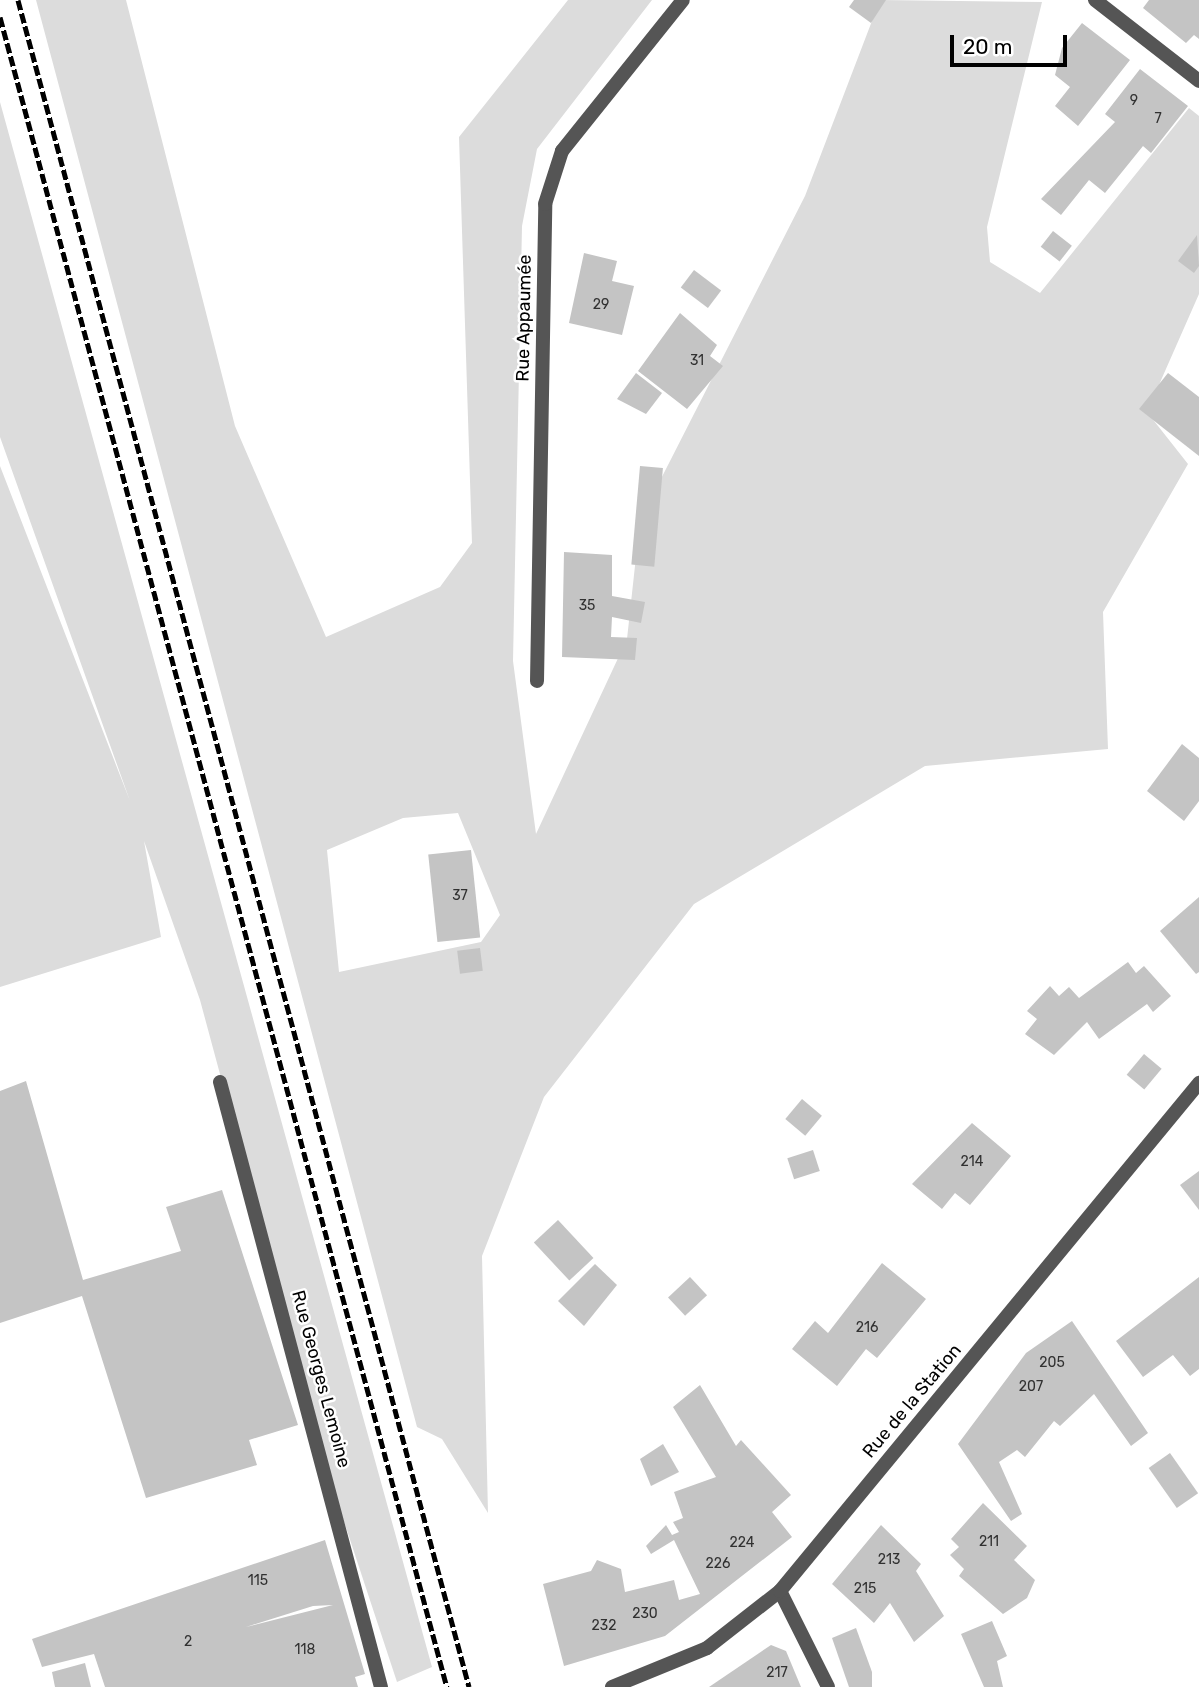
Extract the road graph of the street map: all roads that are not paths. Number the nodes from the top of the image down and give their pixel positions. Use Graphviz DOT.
graph roads {
  1 [pos="683,0"];
  2 [pos="1095,0"];
  3 [pos="1199,80"];
  4 [pos="537,681"];
  5 [pos="220,1082"];
  6 [pos="1199,1083"];
  7 [pos="780,1591"];
  8 [pos="381,1687"];
  9 [pos="611,1687"];
  10 [pos="828,1687"];
  1 -- 4 [label="street, Rue Appaumée"];
  2 -- 3 [label="street"];
  5 -- 8 [label="street, Rue Georges Lemoine"];
  6 -- 7 [label="street, Rue de la Station"];
  7 -- 9 [label="street, Rue de la Station"];
  7 -- 10 [label="street"];
}
